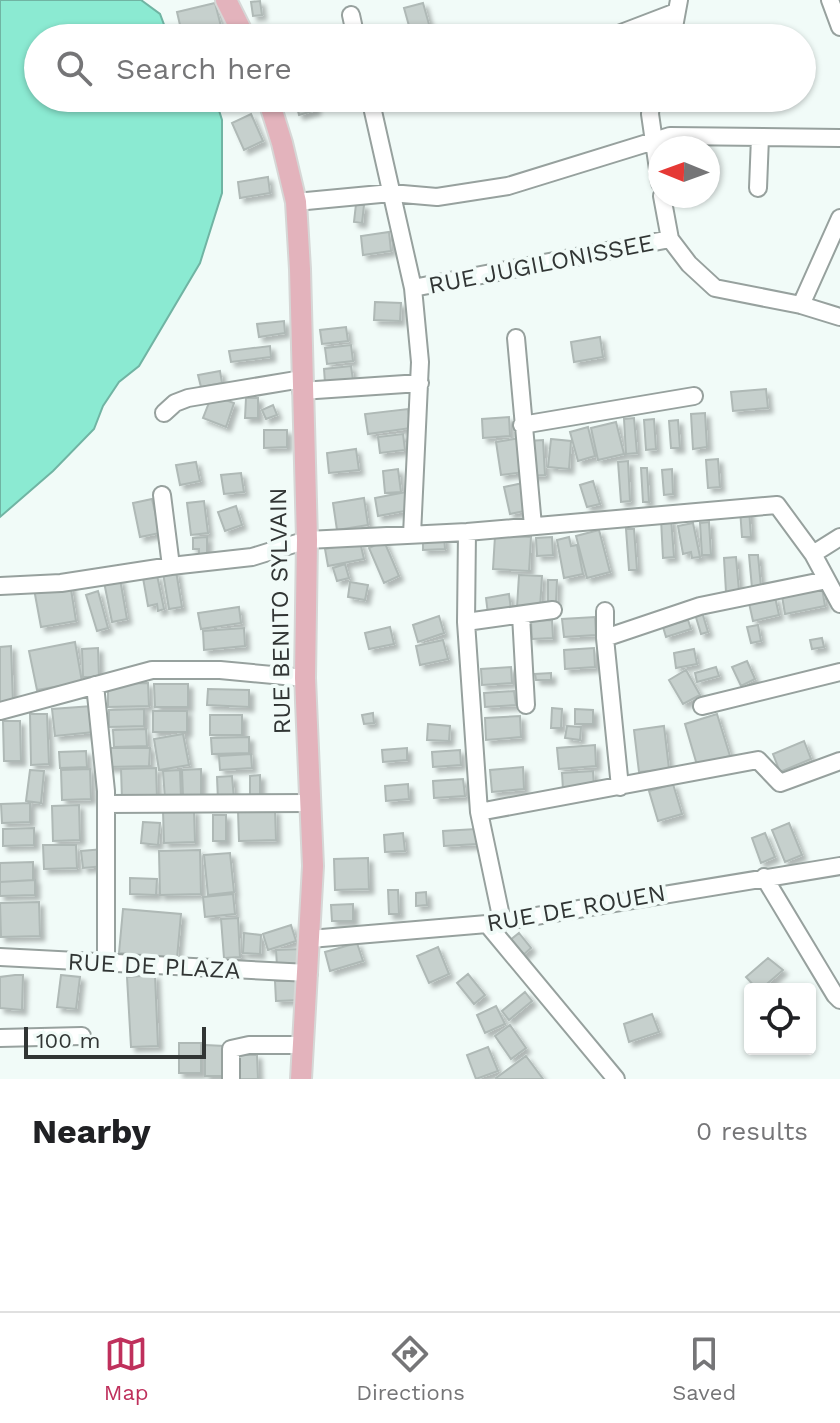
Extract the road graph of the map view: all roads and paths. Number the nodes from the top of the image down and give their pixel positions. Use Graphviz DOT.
graph roads {
  1 [pos="226,0"];
  2 [pos="830,0"];
  3 [pos="678,6"];
  4 [pos="351,15"];
  5 [pos="238,24"];
  6 [pos="353,24"];
  7 [pos="639,24"];
  8 [pos="840,27"];
  9 [pos="272,112"];
  10 [pos="374,112"];
  11 [pos="650,112"];
  12 [pos="654,136"];
  13 [pos="720,137"];
  14 [pos="760,137"];
  15 [pos="840,138"];
  16 [pos="648,141"];
  17 [pos="758,188"];
  18 [pos="391,193"];
  19 [pos="296,202"];
  20 [pos="664,208"];
  21 [pos="840,218"];
  22 [pos="670,239"];
  23 [pos="413,288"];
  24 [pos="801,305"];
  25 [pos="840,317"];
  26 [pos="516,338"];
  27 [pos="420,383"];
  28 [pos="302,385"];
  29 [pos="694,396"];
  30 [pos="164,413"];
  31 [pos="522,425"];
  32 [pos="162,495"];
  33 [pos="533,526"];
  34 [pos="467,532"];
  35 [pos="412,535"];
  36 [pos="840,537"];
  37 [pos="307,540"];
  38 [pos="813,554"];
  39 [pos="171,566"];
  40 [pos="827,580"];
  41 [pos="0,586"];
  42 [pos="840,604"];
  43 [pos="553,610"];
  44 [pos="605,611"];
  45 [pos="521,615"];
  46 [pos="466,622"];
  47 [pos="605,638"];
  48 [pos="840,672"];
  49 [pos="305,678"];
  50 [pos="95,685"];
  51 [pos="526,705"];
  52 [pos="702,706"];
  53 [pos="0,711"];
  54 [pos="840,761"];
  55 [pos="620,787"];
  56 [pos="310,803"];
  57 [pos="106,804"];
  58 [pos="479,812"];
  59 [pos="840,866"];
  60 [pos="764,877"];
  61 [pos="495,922"];
  62 [pos="310,939"];
  63 [pos="0,957"];
  64 [pos="106,964"];
  65 [pos="309,973"];
  66 [pos="840,1000"];
  67 [pos="82,1036"];
  68 [pos="0,1038"];
  69 [pos="302,1045"];
  70 [pos="231,1079"];
  71 [pos="301,1079"];
  72 [pos="616,1079"];
  1 -- 5 [label="main road"];
  2 -- 8 [label="street"];
  3 -- 7 [label="street"];
  4 -- 6 [label="street"];
  9 -- 19 [label="main road, RUE BENITO SYLVAIN"];
  10 -- 18 [label="street"];
  11 -- 12 [label="street"];
  13 -- 14 [label="street"];
  14 -- 15 [label="street"];
  14 -- 17 [label="street"];
  16 -- 18 [label="street"];
  18 -- 19 [label="street"];
  18 -- 23 [label="street"];
  19 -- 28 [label="main road, RUE BENITO SYLVAIN"];
  20 -- 22 [label="street"];
  21 -- 24 [label="street"];
  22 -- 23 [label="street, RUE JUGILONISSEE"];
  22 -- 24 [label="street"];
  23 -- 27 [label="street"];
  24 -- 25 [label="street"];
  26 -- 31 [label="street"];
  27 -- 28 [label="street"];
  27 -- 35 [label="street"];
  28 -- 30 [label="street"];
  28 -- 37 [label="main road, RUE BENITO SYLVAIN"];
  29 -- 31 [label="street"];
  31 -- 33 [label="street"];
  32 -- 39 [label="street"];
  33 -- 34 [label="street"];
  33 -- 38 [label="street"];
  34 -- 35 [label="street"];
  34 -- 46 [label="street"];
  35 -- 37 [label="street"];
  36 -- 38 [label="street"];
  37 -- 39 [label="street"];
  37 -- 49 [label="main road, RUE BENITO SYLVAIN"];
  38 -- 40 [label="street"];
  39 -- 41 [label="street"];
  40 -- 42 [label="street"];
  40 -- 47 [label="street"];
  43 -- 45 [label="street"];
  44 -- 47 [label="street"];
  45 -- 46 [label="street"];
  45 -- 51 [label="street"];
  46 -- 58 [label="street"];
  47 -- 55 [label="street"];
  48 -- 52 [label="street"];
  49 -- 50 [label="street"];
  49 -- 56 [label="main road, RUE BENITO SYLVAIN"];
  50 -- 53 [label="street"];
  50 -- 57 [label="street"];
  54 -- 55 [label="street"];
  55 -- 58 [label="street"];
  56 -- 57 [label="street"];
  56 -- 62 [label="main road, RUE BENITO SYLVAIN"];
  57 -- 64 [label="street"];
  58 -- 61 [label="street"];
  59 -- 60 [label="street, RUE DE ROUEN"];
  60 -- 61 [label="street, RUE DE ROUEN"];
  60 -- 66 [label="street"];
  61 -- 62 [label="street, RUE DE ROUEN"];
  61 -- 72 [label="street"];
  62 -- 65 [label="main road, RUE BENITO SYLVAIN"];
  63 -- 64 [label="street, RUE DE PLAZA"];
  64 -- 65 [label="street, RUE DE PLAZA"];
  65 -- 69 [label="main road, RUE BENITO SYLVAIN"];
  67 -- 68 [label="street"];
  69 -- 70 [label="street"];
  69 -- 71 [label="main road, RUE BENITO SYLVAIN"];
}
